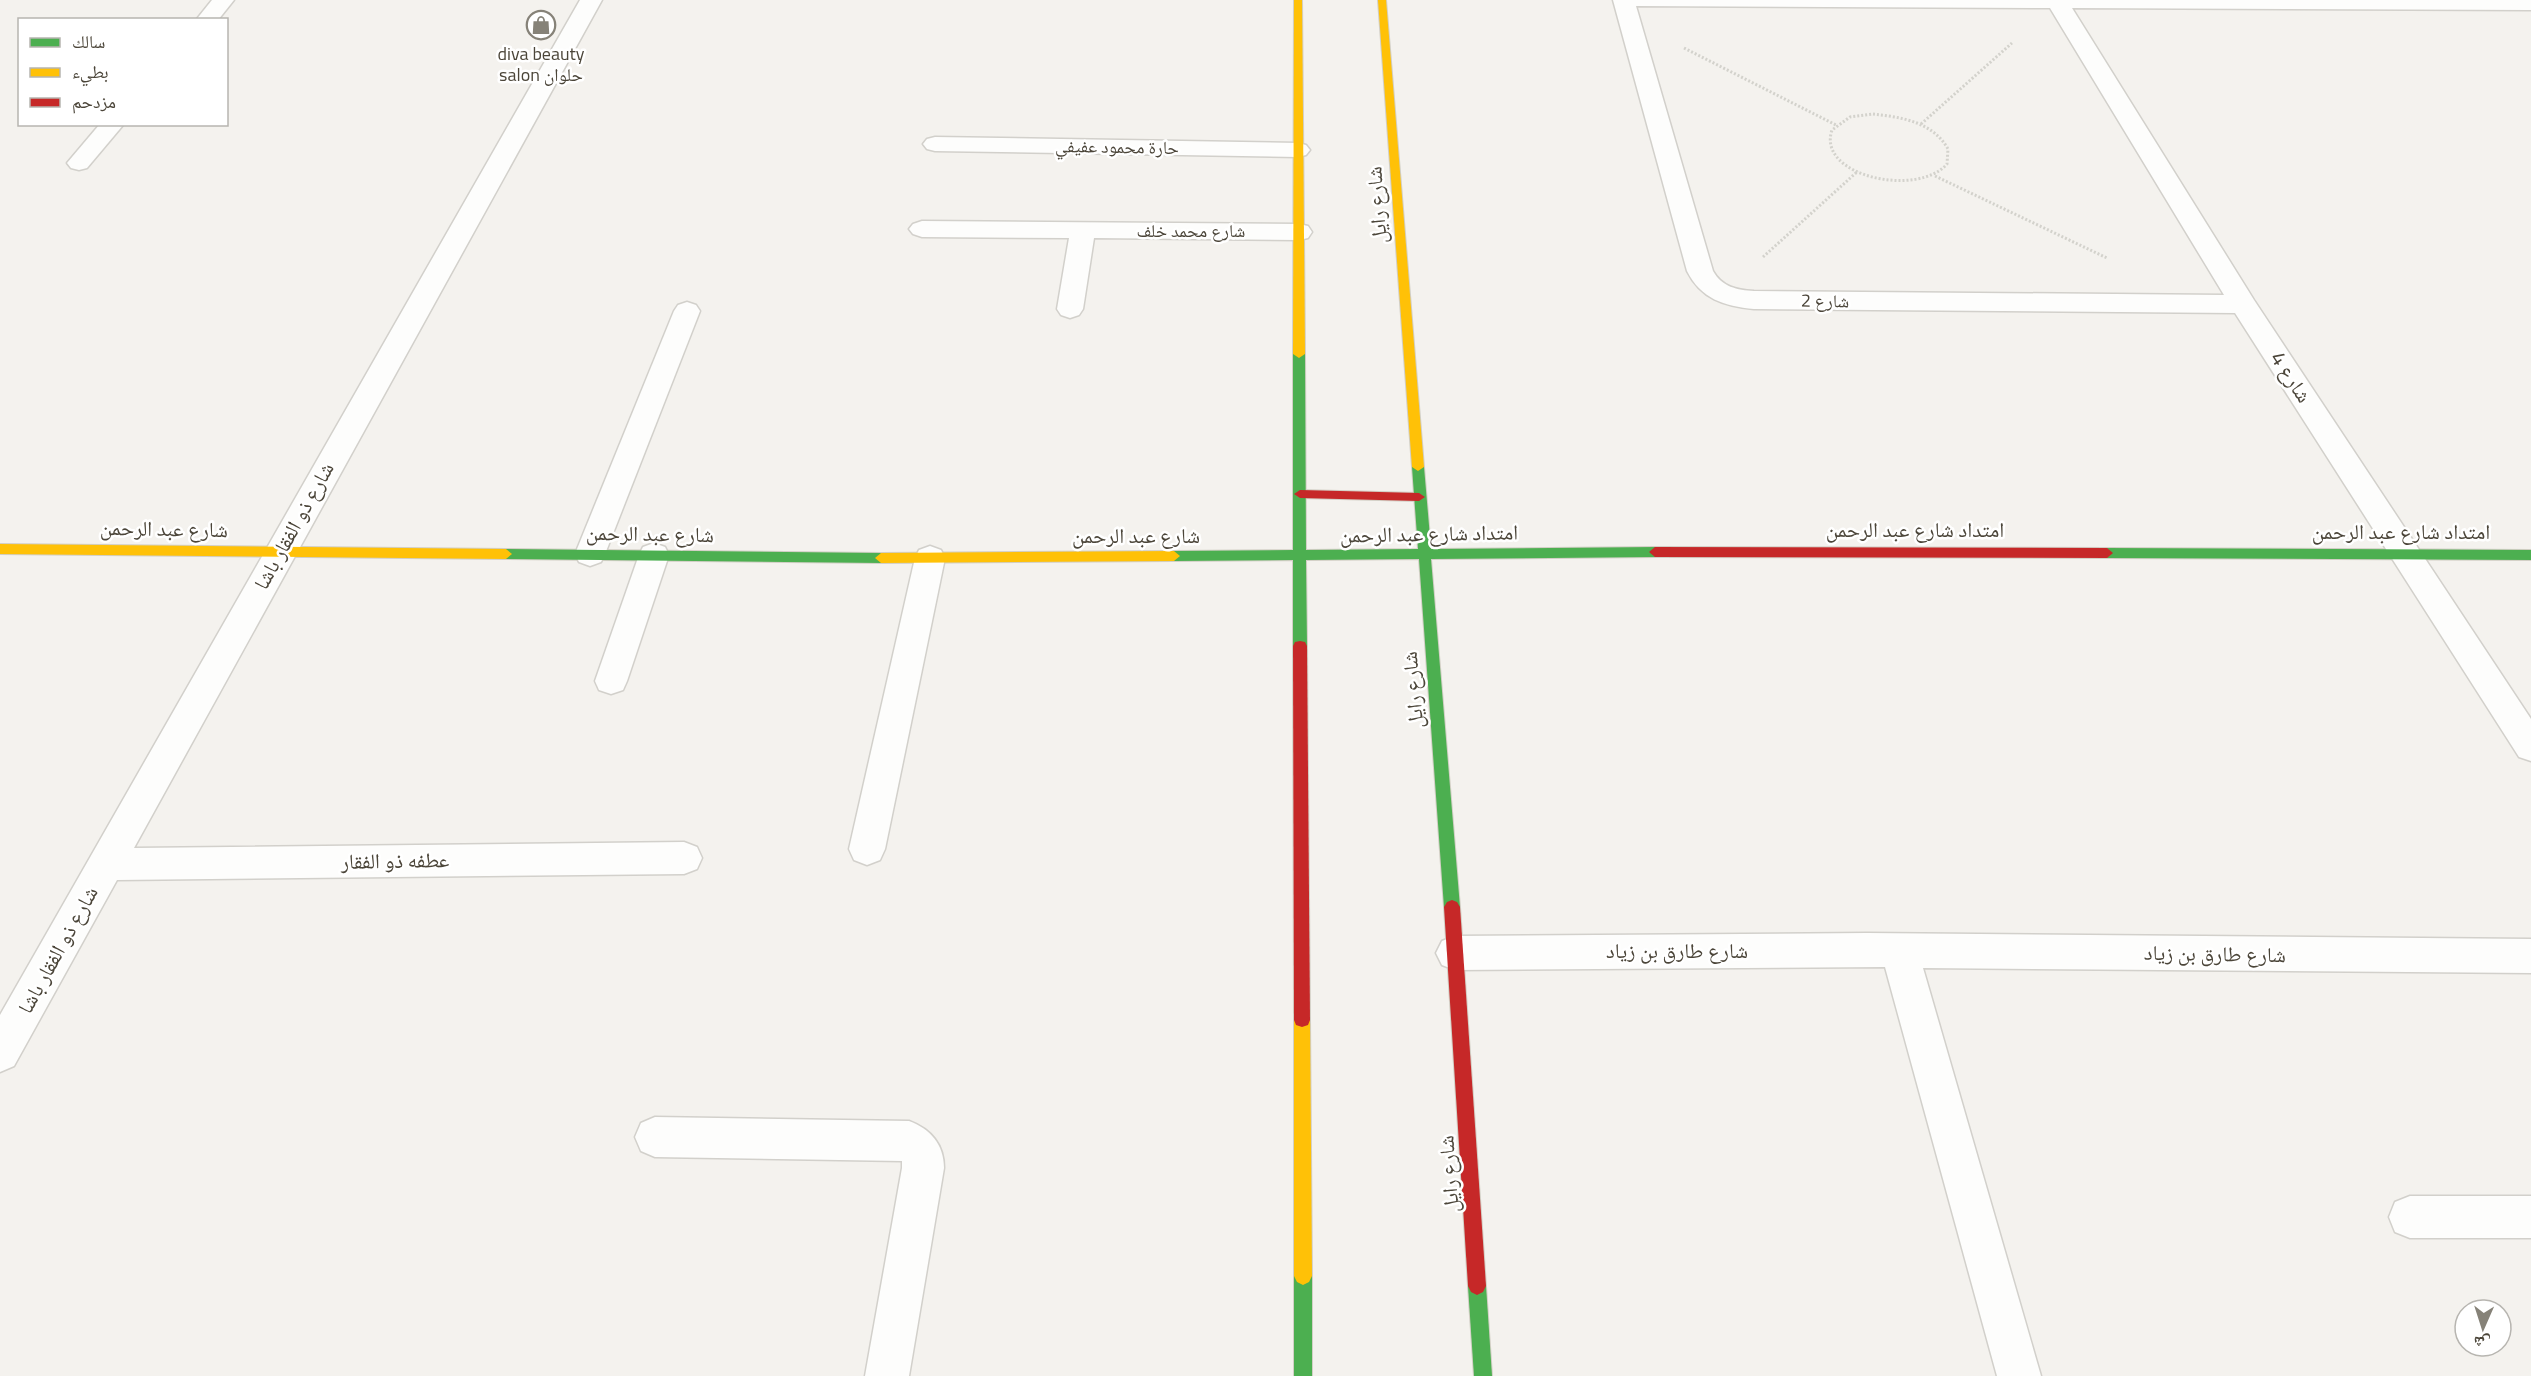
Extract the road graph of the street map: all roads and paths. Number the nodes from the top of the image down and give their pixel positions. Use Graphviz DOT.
graph roads {
  1 [pos="223,0"];
  2 [pos="591,0"];
  3 [pos="1298,0"];
  4 [pos="1382,0"];
  5 [pos="2057,1"];
  6 [pos="2347,2"];
  7 [pos="2517,3"];
  8 [pos="1631,7"];
  9 [pos="208,18"];
  10 [pos="1921,124"];
  11 [pos="1836,125"];
  12 [pos="111,126"];
  13 [pos="935,144"];
  14 [pos="1298,150"];
  15 [pos="79,163"];
  16 [pos="1858,171"];
  17 [pos="1935,176"];
  18 [pos="922,229"];
  19 [pos="1083,230"];
  20 [pos="1299,232"];
  21 [pos="2117,263"];
  22 [pos="1722,294"];
  23 [pos="2243,304"];
  24 [pos="1070,309"];
  25 [pos="687,311"];
  26 [pos="1300,494"];
  27 [pos="1419,497"];
  28 [pos="0,549"];
  29 [pos="280,551"];
  30 [pos="2407,553"];
  31 [pos="590,554"];
  32 [pos="1423,554"];
  33 [pos="654,555"];
  34 [pos="2531,555"];
  35 [pos="1300,556"];
  36 [pos="930,558"];
  37 [pos="611,681"];
  38 [pos="2531,747"];
  39 [pos="867,849"];
  40 [pos="684,858"];
  41 [pos="106,864"];
  42 [pos="1899,951"];
  43 [pos="1455,953"];
  44 [pos="2531,957"];
  45 [pos="0,1053"];
  46 [pos="655,1137"];
  47 [pos="2410,1217"];
  48 [pos="2531,1217"];
  49 [pos="887,1376"];
  50 [pos="1303,1376"];
  51 [pos="1483,1376"];
  52 [pos="2019,1376"];
  1 -- 9 [label="street"];
  2 -- 29 [label="street, شارع ذو الفقار باشا"];
  3 -- 14 [label="street"];
  4 -- 27 [label="street, شارع رايل"];
  5 -- 6 [label="street"];
  5 -- 8 [label="street"];
  5 -- 10 [label="path"];
  5 -- 23 [label="street, شارع 4"];
  6 -- 7 [label="street"];
  8 -- 11 [label="path"];
  8 -- 22 [label="street"];
  10 -- 11 [label="path"];
  10 -- 17 [label="path"];
  11 -- 16 [label="path"];
  12 -- 15 [label="street"];
  13 -- 14 [label="street, حارة محمود عفيفي"];
  14 -- 20 [label="street"];
  16 -- 17 [label="path"];
  16 -- 22 [label="path"];
  17 -- 21 [label="path"];
  18 -- 19 [label="street, شارع محمد خلف"];
  19 -- 20 [label="street, شارع محمد خلف"];
  19 -- 24 [label="street"];
  20 -- 26 [label="street"];
  22 -- 23 [label="street, شارع 2"];
  23 -- 30 [label="street, شارع 4"];
  25 -- 31 [label="street"];
  26 -- 27 [label="street"];
  26 -- 35 [label="street"];
  27 -- 32 [label="street, شارع رايل"];
  28 -- 29 [label="street, شارع عبد الرحمن"];
  29 -- 31 [label="street, شارع عبد الرحمن"];
  29 -- 41 [label="street, شارع ذو الفقار باشا"];
  30 -- 32 [label="street, امتداد شارع عبد الرحمن"];
  30 -- 34 [label="street, امتداد شارع عبد الرحمن"];
  30 -- 38 [label="street, شارع 4"];
  31 -- 33 [label="street, شارع عبد الرحمن"];
  32 -- 35 [label="street, امتداد شارع عبد الرحمن"];
  32 -- 43 [label="street, شارع رايل"];
  33 -- 36 [label="street, شارع عبد الرحمن"];
  33 -- 37 [label="street"];
  35 -- 36 [label="street, شارع عبد الرحمن"];
  35 -- 50 [label="street"];
  36 -- 39 [label="street"];
  40 -- 41 [label="street, عطفه ذو الفقار"];
  41 -- 45 [label="street, شارع ذو الفقار باشا"];
  42 -- 43 [label="street, شارع طارق بن زياد"];
  42 -- 44 [label="street, شارع طارق بن زياد"];
  42 -- 52 [label="street"];
  43 -- 51 [label="street, شارع رايل"];
  46 -- 49 [label="street"];
  47 -- 48 [label="street"];
}
